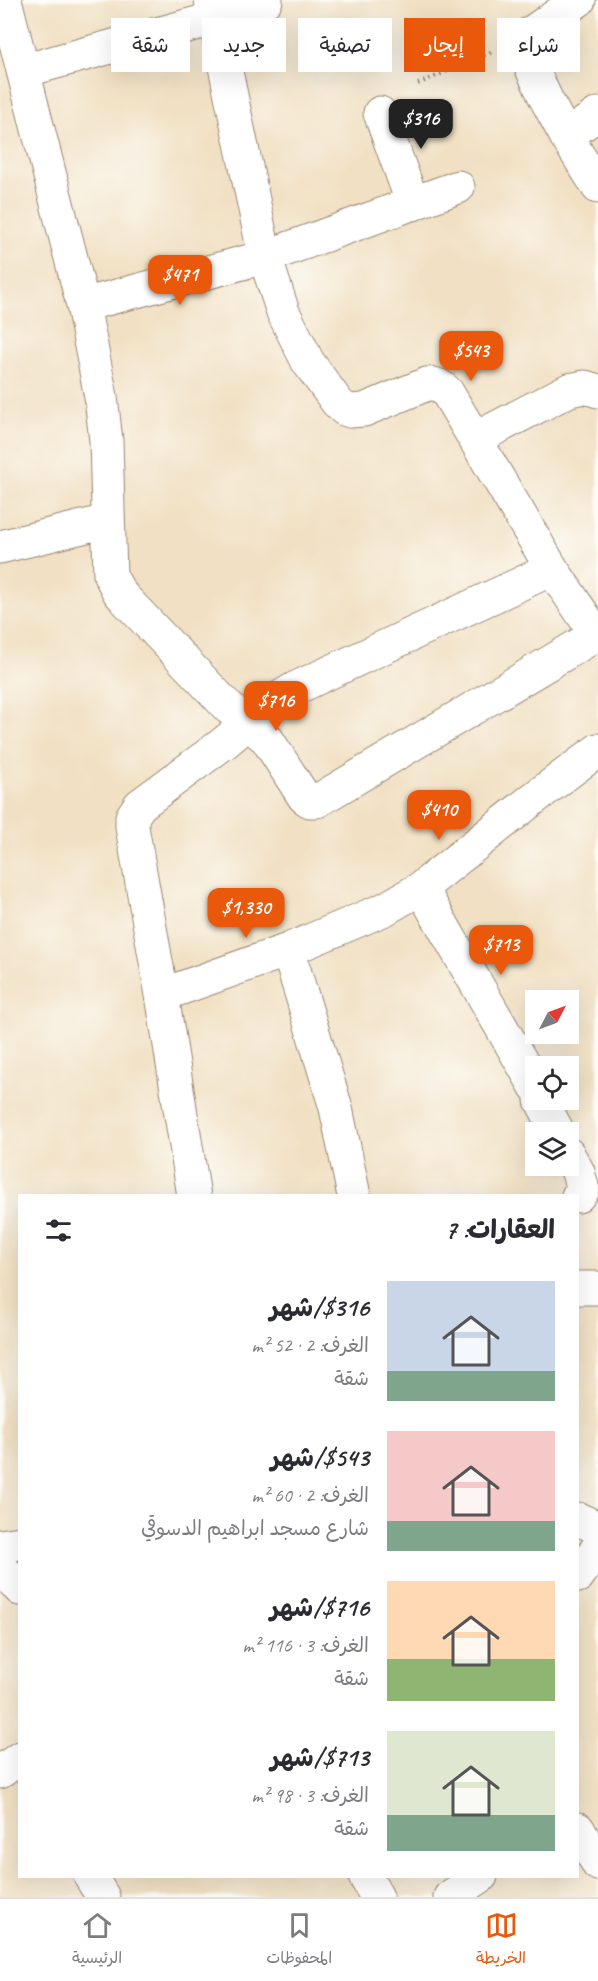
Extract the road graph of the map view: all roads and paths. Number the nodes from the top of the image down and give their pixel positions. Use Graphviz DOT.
graph roads {
  1 [pos="5,0"];
  2 [pos="266,0"];
  3 [pos="579,0"];
  4 [pos="213,9"];
  5 [pos="552,18"];
  6 [pos="497,50"];
  7 [pos="23,72"];
  8 [pos="534,72"];
  9 [pos="418,84"];
  10 [pos="380,113"];
  11 [pos="598,114"];
  12 [pos="566,136"];
  13 [pos="458,187"];
  14 [pos="598,187"];
  15 [pos="413,204"];
  16 [pos="265,257"];
  17 [pos="83,305"];
  18 [pos="598,391"];
  19 [pos="475,439"];
  20 [pos="107,521"];
  21 [pos="0,547"];
  22 [pos="552,569"];
  23 [pos="597,636"];
  24 [pos="246,723"];
  25 [pos="598,750"];
  26 [pos="421,888"];
  27 [pos="288,950"];
  28 [pos="162,995"];
  29 [pos="525,1068"];
  30 [pos="579,1176"];
  31 [pos="194,1194"];
  32 [pos="354,1194"];
  33 [pos="579,1195"];
  34 [pos="579,1288"];
  35 [pos="598,1288"];
  36 [pos="579,1519"];
  37 [pos="598,1528"];
  38 [pos="18,1543"];
  39 [pos="0,1546"];
  40 [pos="598,1546"];
  41 [pos="0,1566"];
  42 [pos="579,1574"];
  43 [pos="18,1587"];
  44 [pos="579,1831"];
  45 [pos="598,1864"];
  46 [pos="91,1878"];
  47 [pos="366,1878"];
  48 [pos="478,1878"];
  49 [pos="104,1897"];
  50 [pos="377,1897"];
  51 [pos="450,1897"];
  1 -- 7 [label="street"];
  2 -- 4 [label="street"];
  3 -- 5 [label="street"];
  4 -- 7 [label="street"];
  4 -- 16 [label="street"];
  6 -- 9 [label="path"];
  7 -- 17 [label="street"];
  8 -- 12 [label="street"];
  10 -- 15 [label="street"];
  11 -- 12 [label="street"];
  12 -- 14 [label="street"];
  13 -- 15 [label="street"];
  15 -- 16 [label="street"];
  16 -- 17 [label="street"];
  16 -- 19 [label="street"];
  17 -- 20 [label="street"];
  18 -- 19 [label="street"];
  19 -- 22 [label="street"];
  20 -- 21 [label="street"];
  20 -- 24 [label="street"];
  22 -- 23 [label="street"];
  22 -- 24 [label="street"];
  23 -- 24 [label="street"];
  24 -- 28 [label="street"];
  25 -- 26 [label="street"];
  26 -- 27 [label="street"];
  26 -- 29 [label="street"];
  27 -- 28 [label="street"];
  27 -- 32 [label="street"];
  28 -- 31 [label="street"];
  30 -- 33 [label="street"];
  34 -- 35 [label="street"];
  36 -- 37 [label="street"];
  38 -- 39 [label="street"];
  40 -- 42 [label="street"];
  41 -- 43 [label="street"];
  44 -- 45 [label="street"];
  46 -- 49 [label="street"];
  47 -- 50 [label="street"];
  48 -- 51 [label="street"];
}
